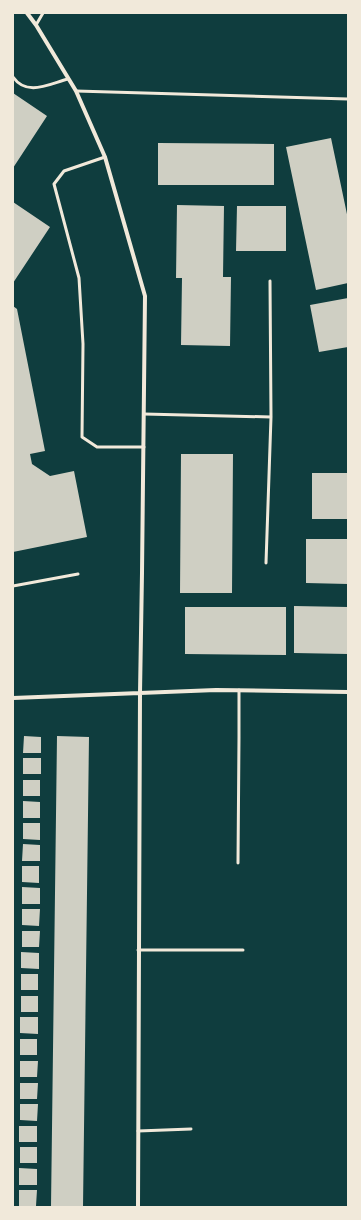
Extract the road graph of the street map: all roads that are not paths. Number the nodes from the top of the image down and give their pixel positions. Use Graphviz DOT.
graph roads {
  1 [pos="27,13"];
  2 [pos="43,13"];
  3 [pos="36,25"];
  4 [pos="13,77"];
  5 [pos="68,79"];
  6 [pos="76,91"];
  7 [pos="348,99"];
  8 [pos="105,157"];
  9 [pos="270,281"];
  10 [pos="144,414"];
  11 [pos="271,417"];
  12 [pos="144,447"];
  13 [pos="266,563"];
  14 [pos="78,574"];
  15 [pos="13,586"];
  16 [pos="239,690"];
  17 [pos="348,692"];
  18 [pos="140,693"];
  19 [pos="13,698"];
  20 [pos="238,863"];
  21 [pos="138,950"];
  22 [pos="243,950"];
  23 [pos="191,1130"];
  24 [pos="138,1131"];
  25 [pos="138,1207"];
  1 -- 3 [label="street"];
  2 -- 3 [label="lane"];
  3 -- 5 [label="street"];
  4 -- 5 [label="lane"];
  5 -- 6 [label="street"];
  6 -- 7 [label="lane"];
  6 -- 8 [label="street"];
  8 -- 10 [label="street"];
  8 -- 12 [label="lane"];
  9 -- 11 [label="lane"];
  10 -- 11 [label="lane"];
  10 -- 12 [label="street"];
  11 -- 13 [label="lane"];
  12 -- 18 [label="street"];
  14 -- 15 [label="lane"];
  16 -- 17 [label="street"];
  16 -- 18 [label="street"];
  16 -- 20 [label="lane"];
  18 -- 19 [label="street"];
  18 -- 21 [label="street"];
  21 -- 22 [label="lane"];
  21 -- 24 [label="street"];
  23 -- 24 [label="lane"];
  24 -- 25 [label="street"];
}
